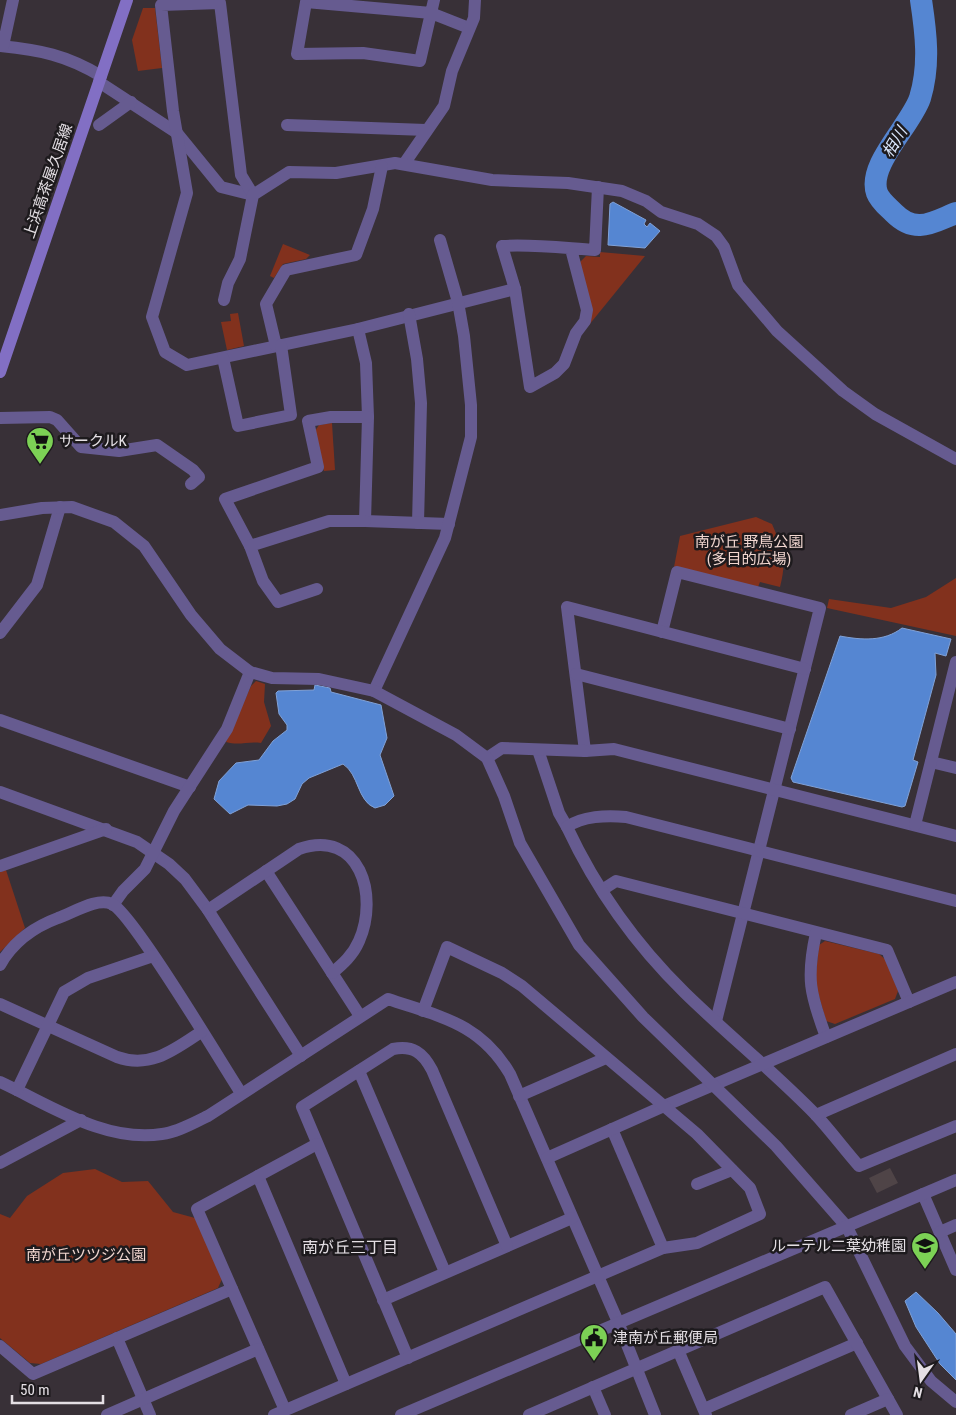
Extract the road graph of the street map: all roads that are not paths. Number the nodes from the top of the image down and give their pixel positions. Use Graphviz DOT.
graph roads {
  1 [pos="14,0"];
  2 [pos="126,0"];
  3 [pos="434,0"];
  4 [pos="475,0"];
  5 [pos="431,13"];
  6 [pos="469,28"];
  7 [pos="2,46"];
  8 [pos="100,79"];
  9 [pos="131,102"];
  10 [pos="99,125"];
  11 [pos="287,126"];
  12 [pos="426,130"];
  13 [pos="177,133"];
  14 [pos="404,164"];
  15 [pos="382,166"];
  16 [pos="598,186"];
  17 [pos="253,195"];
  18 [pos="440,240"];
  19 [pos="571,249"];
  20 [pos="515,289"];
  21 [pos="224,300"];
  22 [pos="458,302"];
  23 [pos="410,314"];
  24 [pos="358,329"];
  25 [pos="278,345"];
  26 [pos="222,358"];
  27 [pos="0,372"];
  28 [pos="368,417"];
  29 [pos="0,418"];
  30 [pos="956,459"];
  31 [pos="191,484"];
  32 [pos="60,507"];
  33 [pos="0,515"];
  34 [pos="365,521"];
  35 [pos="418,522"];
  36 [pos="449,524"];
  37 [pos="250,546"];
  38 [pos="317,589"];
  39 [pos="662,632"];
  40 [pos="0,633"];
  41 [pos="956,662"];
  42 [pos="805,668"];
  43 [pos="250,672"];
  44 [pos="576,674"];
  45 [pos="374,691"];
  46 [pos="951,700"];
  47 [pos="0,720"];
  48 [pos="790,729"];
  49 [pos="538,750"];
  50 [pos="585,751"];
  51 [pos="486,758"];
  52 [pos="931,762"];
  53 [pos="956,768"];
  54 [pos="190,787"];
  55 [pos="774,789"];
  56 [pos="0,792"];
  57 [pos="915,825"];
  58 [pos="567,827"];
  59 [pos="106,829"];
  60 [pos="956,836"];
  61 [pos="153,851"];
  62 [pos="758,852"];
  63 [pos="0,866"];
  64 [pos="266,870"];
  65 [pos="602,890"];
  66 [pos="956,901"];
  67 [pos="113,905"];
  68 [pos="208,910"];
  69 [pos="742,915"];
  70 [pos="816,933"];
  71 [pos="153,956"];
  72 [pos="0,965"];
  73 [pos="332,973"];
  74 [pos="956,982"];
  75 [pos="909,1002"];
  76 [pos="0,1004"];
  77 [pos="423,1011"];
  78 [pos="360,1016"];
  79 [pos="716,1021"];
  80 [pos="47,1026"];
  81 [pos="201,1032"];
  82 [pos="826,1037"];
  83 [pos="956,1054"];
  84 [pos="301,1056"];
  85 [pos="606,1058"];
  86 [pos="764,1064"];
  87 [pos="359,1071"];
  88 [pos="0,1082"];
  89 [pos="714,1085"];
  90 [pos="17,1090"];
  91 [pos="241,1093"];
  92 [pos="519,1096"];
  93 [pos="664,1106"];
  94 [pos="816,1115"];
  95 [pos="81,1120"];
  96 [pos="956,1126"];
  97 [pos="612,1129"];
  98 [pos="317,1144"];
  99 [pos="547,1158"];
  100 [pos="2,1160"];
  101 [pos="732,1170"];
  102 [pos="258,1176"];
  103 [pos="956,1180"];
  104 [pos="697,1184"];
  105 [pos="923,1194"];
  106 [pos="572,1218"];
  107 [pos="956,1225"];
  108 [pos="847,1227"];
  109 [pos="940,1232"];
  110 [pos="507,1246"];
  111 [pos="664,1248"];
  112 [pos="956,1270"];
  113 [pos="445,1272"];
  114 [pos="597,1277"];
  115 [pos="232,1289"];
  116 [pos="383,1300"];
  117 [pos="618,1322"];
  118 [pos="117,1338"];
  119 [pos="857,1343"];
  120 [pos="0,1346"];
  121 [pos="258,1349"];
  122 [pos="678,1350"];
  123 [pos="408,1358"];
  124 [pos="635,1368"];
  125 [pos="346,1384"];
  126 [pos="593,1387"];
  127 [pos="888,1399"];
  128 [pos="143,1400"];
  129 [pos="956,1402"];
  130 [pos="705,1412"];
  131 [pos="279,1413"];
  132 [pos="107,1415"];
  133 [pos="150,1415"];
  134 [pos="401,1415"];
  135 [pos="531,1415"];
  136 [pos="605,1415"];
  137 [pos="655,1415"];
  138 [pos="851,1415"];
  139 [pos="897,1415"];
  1 -- 7 [label="street"];
  2 -- 8 [label="main road, 上浜高茶屋久居線"];
  3 -- 5 [label="street"];
  4 -- 6 [label="street"];
  5 -- 5 [label="street"];
  5 -- 6 [label="street"];
  6 -- 12 [label="street"];
  7 -- 8 [label="street"];
  8 -- 9 [label="street"];
  8 -- 27 [label="main road, 上浜高茶屋久居線"];
  9 -- 10 [label="street"];
  9 -- 13 [label="street"];
  11 -- 12 [label="street"];
  12 -- 14 [label="street"];
  13 -- 17 [label="street"];
  13 -- 17 [label="street"];
  13 -- 26 [label="street"];
  14 -- 15 [label="street"];
  14 -- 16 [label="street"];
  15 -- 17 [label="street"];
  15 -- 25 [label="street"];
  16 -- 19 [label="street"];
  16 -- 30 [label="street"];
  17 -- 21 [label="street"];
  18 -- 22 [label="street"];
  19 -- 20 [label="street"];
  19 -- 20 [label="street"];
  20 -- 22 [label="street"];
  22 -- 23 [label="street"];
  22 -- 36 [label="street"];
  23 -- 24 [label="street"];
  23 -- 35 [label="street"];
  24 -- 25 [label="street"];
  24 -- 28 [label="street"];
  25 -- 26 [label="street"];
  25 -- 26 [label="street"];
  28 -- 34 [label="street"];
  28 -- 37 [label="street"];
  29 -- 31 [label="street"];
  32 -- 33 [label="street"];
  32 -- 40 [label="street"];
  32 -- 43 [label="street"];
  34 -- 35 [label="street"];
  34 -- 37 [label="street"];
  35 -- 36 [label="street"];
  36 -- 45 [label="street"];
  37 -- 38 [label="street"];
  39 -- 42 [label="street"];
  39 -- 42 [label="street"];
  39 -- 44 [label="street"];
  41 -- 46 [label="street"];
  42 -- 48 [label="street"];
  43 -- 45 [label="street"];
  43 -- 54 [label="street"];
  44 -- 48 [label="street"];
  44 -- 50 [label="street"];
  45 -- 51 [label="street"];
  46 -- 52 [label="street"];
  47 -- 54 [label="street"];
  48 -- 55 [label="street"];
  49 -- 50 [label="street"];
  49 -- 51 [label="street"];
  49 -- 58 [label="street"];
  50 -- 55 [label="street"];
  51 -- 89 [label="street"];
  52 -- 53 [label="street"];
  52 -- 57 [label="street"];
  54 -- 61 [label="street"];
  55 -- 57 [label="street"];
  55 -- 62 [label="street"];
  56 -- 59 [label="street"];
  57 -- 60 [label="street"];
  58 -- 62 [label="street"];
  58 -- 65 [label="street"];
  59 -- 61 [label="street"];
  59 -- 63 [label="street"];
  61 -- 67 [label="street"];
  61 -- 68 [label="street"];
  62 -- 66 [label="street"];
  62 -- 69 [label="street"];
  64 -- 68 [label="street"];
  64 -- 73 [label="street"];
  64 -- 73 [label="street"];
  65 -- 69 [label="street"];
  65 -- 79 [label="street"];
  67 -- 71 [label="street"];
  67 -- 72 [label="street"];
  68 -- 84 [label="street"];
  69 -- 70 [label="street"];
  69 -- 79 [label="street"];
  70 -- 75 [label="street"];
  70 -- 82 [label="street"];
  71 -- 80 [label="street"];
  71 -- 81 [label="street"];
  73 -- 78 [label="street"];
  74 -- 75 [label="street"];
  75 -- 82 [label="street"];
  76 -- 80 [label="street"];
  77 -- 78 [label="street"];
  77 -- 85 [label="street"];
  77 -- 92 [label="street"];
  78 -- 84 [label="street"];
  79 -- 86 [label="street"];
  80 -- 81 [label="street"];
  80 -- 90 [label="street"];
  81 -- 91 [label="street"];
  82 -- 86 [label="street"];
  83 -- 94 [label="street"];
  84 -- 91 [label="street"];
  85 -- 92 [label="street"];
  85 -- 93 [label="street"];
  86 -- 89 [label="street"];
  86 -- 94 [label="street"];
  87 -- 98 [label="street"];
  87 -- 110 [label="street"];
  87 -- 113 [label="street"];
  88 -- 90 [label="street"];
  89 -- 93 [label="street"];
  89 -- 108 [label="street"];
  90 -- 95 [label="street"];
  91 -- 95 [label="street"];
  92 -- 99 [label="street"];
  93 -- 97 [label="street"];
  93 -- 101 [label="street"];
  94 -- 96 [label="street"];
  95 -- 100 [label="street"];
  97 -- 99 [label="street"];
  97 -- 111 [label="street"];
  98 -- 102 [label="street"];
  98 -- 116 [label="street"];
  99 -- 106 [label="street"];
  101 -- 104 [label="street"];
  101 -- 111 [label="street"];
  102 -- 115 [label="street"];
  102 -- 125 [label="street"];
  103 -- 105 [label="street"];
  105 -- 108 [label="street"];
  105 -- 109 [label="street"];
  106 -- 110 [label="street"];
  106 -- 114 [label="street"];
  107 -- 109 [label="street"];
  108 -- 117 [label="street"];
  108 -- 129 [label="street"];
  109 -- 112 [label="street"];
  110 -- 113 [label="street"];
  111 -- 114 [label="street"];
  113 -- 116 [label="street"];
  114 -- 117 [label="street"];
  114 -- 123 [label="street"];
  115 -- 118 [label="street"];
  115 -- 121 [label="street"];
  116 -- 123 [label="street"];
  117 -- 124 [label="street"];
  117 -- 134 [label="street"];
  118 -- 120 [label="street"];
  118 -- 128 [label="street"];
  119 -- 122 [label="street"];
  119 -- 127 [label="street"];
  119 -- 130 [label="street"];
  121 -- 128 [label="street"];
  121 -- 131 [label="street"];
  122 -- 124 [label="street"];
  122 -- 130 [label="street"];
  123 -- 125 [label="street"];
  124 -- 126 [label="street"];
  124 -- 137 [label="street"];
  125 -- 131 [label="street"];
  126 -- 135 [label="street"];
  126 -- 136 [label="street"];
  127 -- 138 [label="street"];
  127 -- 139 [label="street"];
  128 -- 132 [label="street"];
  128 -- 133 [label="street"];
}
